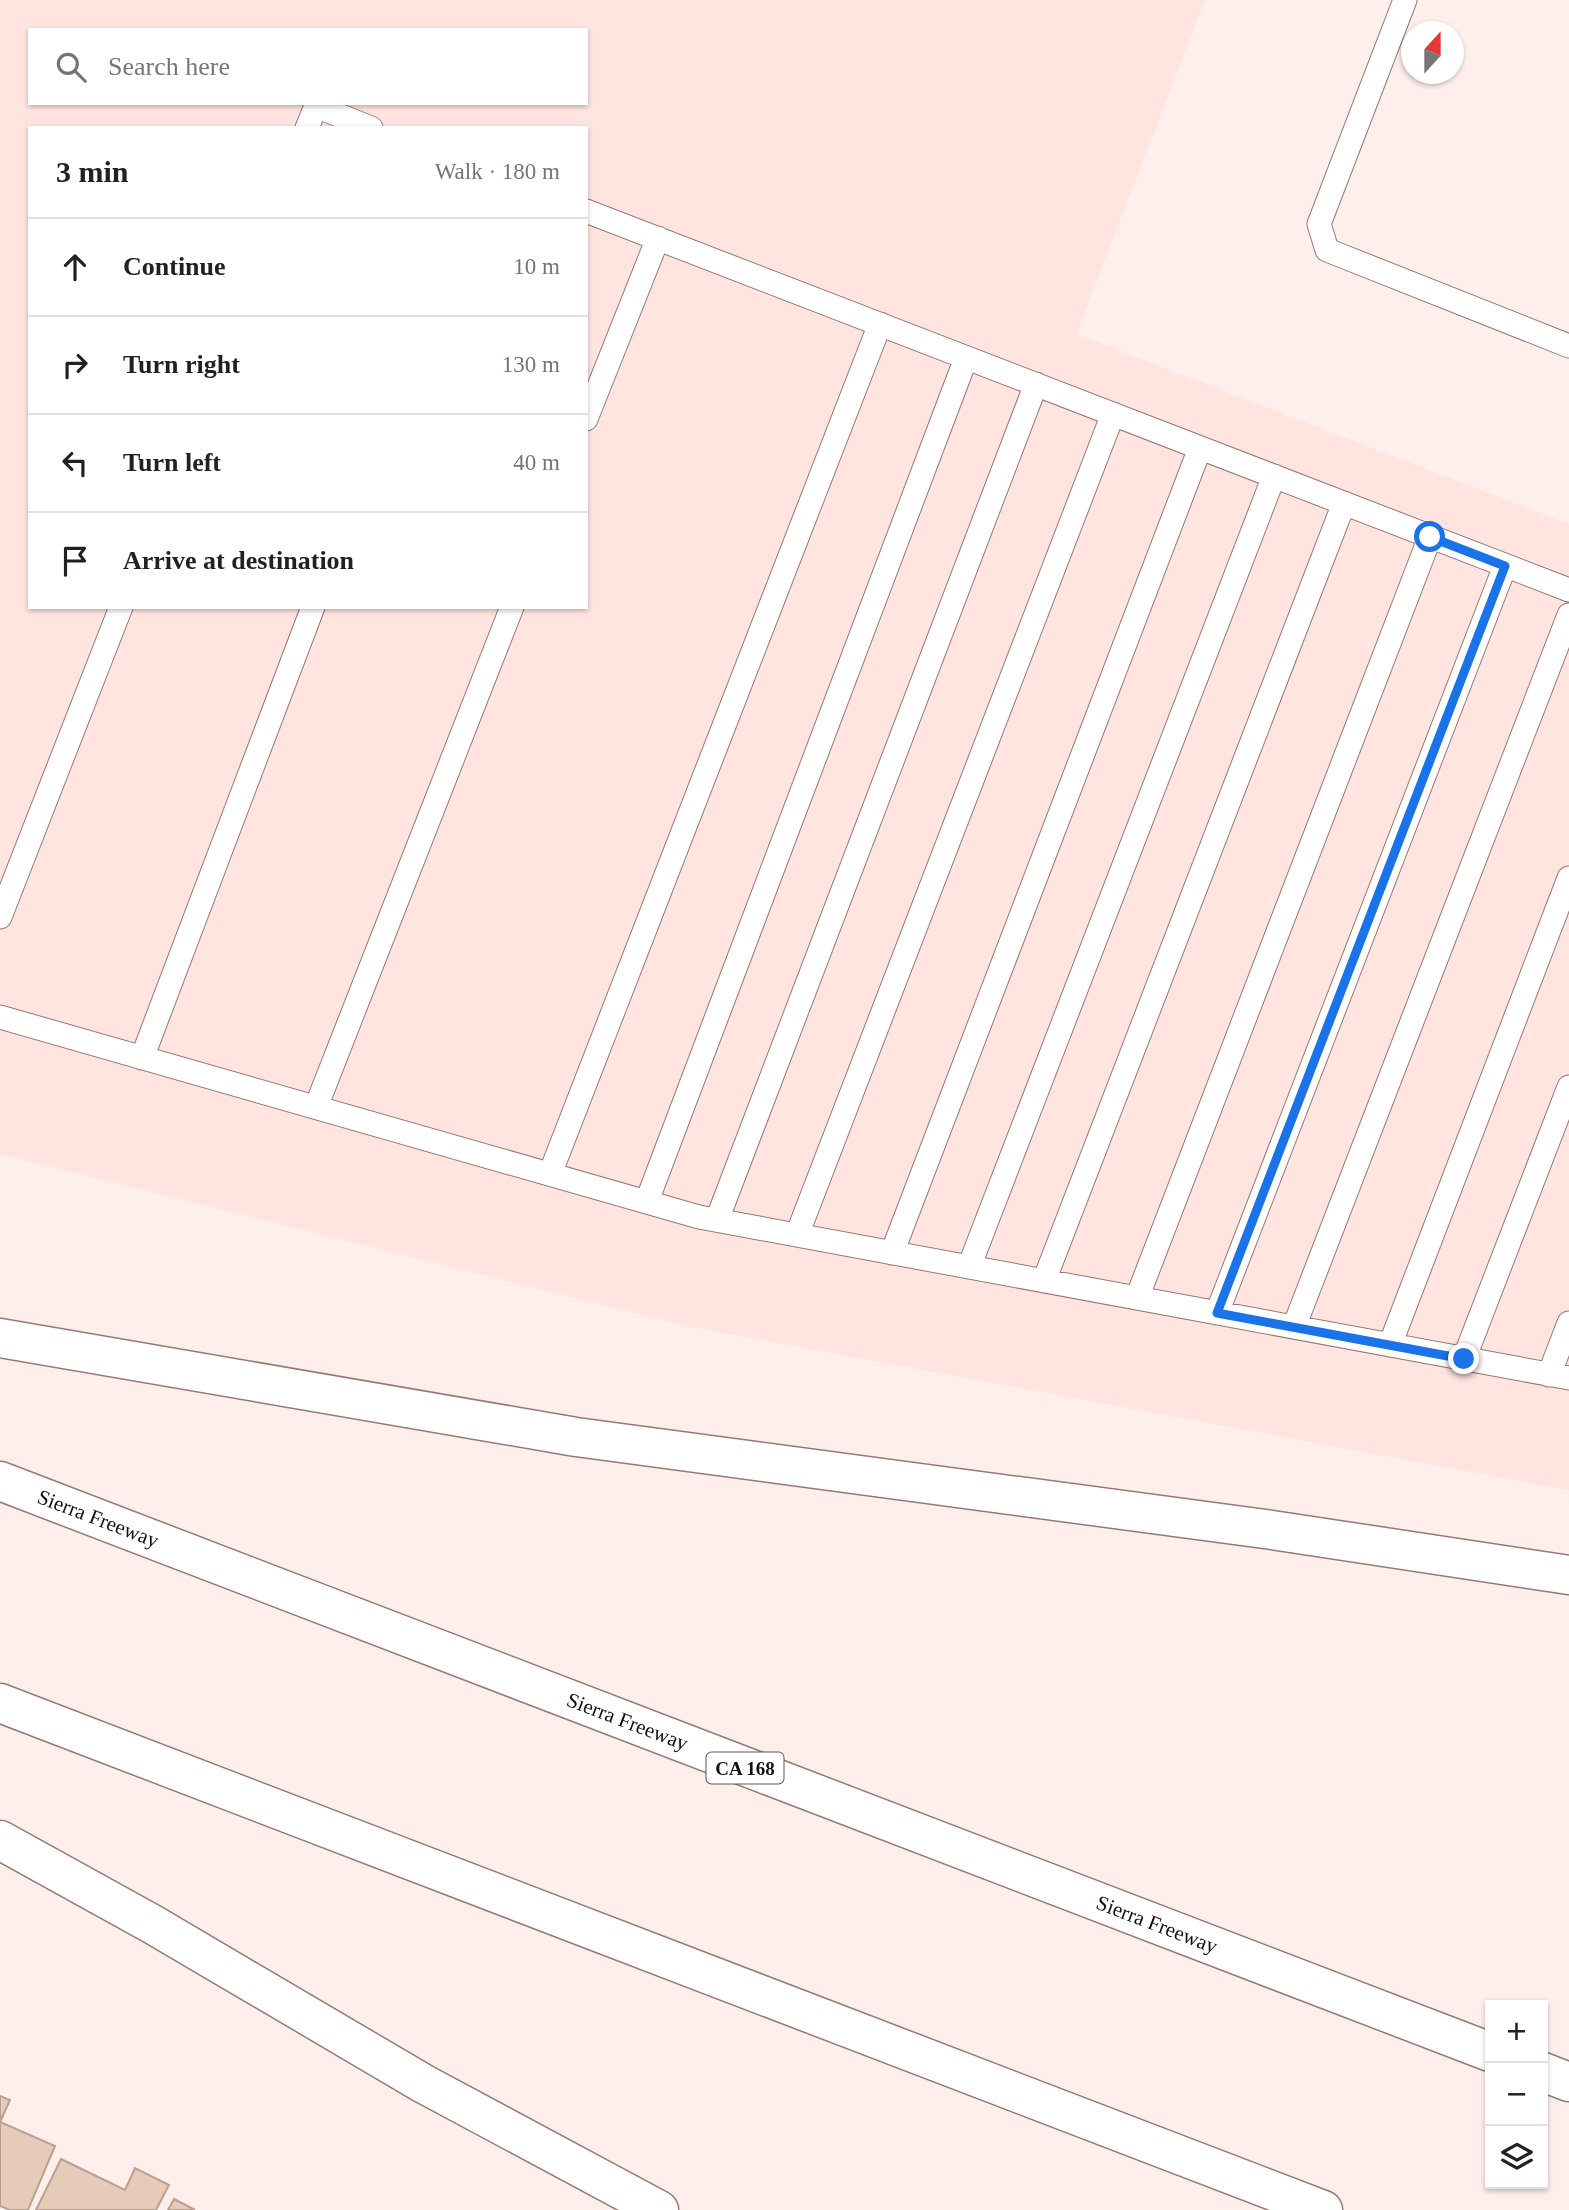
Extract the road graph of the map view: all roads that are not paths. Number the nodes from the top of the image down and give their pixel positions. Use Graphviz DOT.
graph roads {
  1 [pos="1405,0"];
  2 [pos="308,126"];
  3 [pos="367,126"];
  4 [pos="588,212"];
  5 [pos="657,238"];
  6 [pos="880,324"];
  7 [pos="1569,346"];
  8 [pos="966,358"];
  9 [pos="1036,384"];
  10 [pos="588,414"];
  11 [pos="1112,414"];
  12 [pos="1200,448"];
  13 [pos="1274,476"];
  14 [pos="1344,503"];
  15 [pos="1430,537"];
  16 [pos="1505,566"];
  17 [pos="1569,590"];
  18 [pos="120,609"];
  19 [pos="312,609"];
  20 [pos="511,609"];
  21 [pos="1569,615"];
  22 [pos="1569,878"];
  23 [pos="0,917"];
  24 [pos="0,1017"];
  25 [pos="142,1058"];
  26 [pos="1569,1087"];
  27 [pos="316,1107"];
  28 [pos="550,1174"];
  29 [pos="647,1201"];
  30 [pos="717,1220"];
  31 [pos="797,1235"];
  32 [pos="892,1253"];
  33 [pos="969,1266"];
  34 [pos="1044,1281"];
  35 [pos="1137,1298"];
  36 [pos="1217,1313"];
  37 [pos="1569,1323"];
  38 [pos="1294,1327"];
  39 [pos="0,1338"];
  40 [pos="1390,1345"];
  41 [pos="1464,1359"];
  42 [pos="1559,1376"];
  43 [pos="0,1481"];
  44 [pos="1569,1575"];
  45 [pos="0,1703"];
  46 [pos="0,1840"];
  47 [pos="1485,2050"];
  48 [pos="1548,2074"];
  49 [pos="1569,2082"];
  50 [pos="659,2210"];
  51 [pos="1323,2210"];
  1 -- 7 [label="lane"];
  2 -- 3 [label="lane"];
  4 -- 5 [label="lane"];
  5 -- 6 [label="lane"];
  5 -- 10 [label="lane"];
  6 -- 8 [label="lane"];
  6 -- 28 [label="lane"];
  8 -- 9 [label="lane"];
  8 -- 29 [label="lane"];
  9 -- 11 [label="lane"];
  9 -- 30 [label="lane"];
  11 -- 12 [label="lane"];
  11 -- 31 [label="lane"];
  12 -- 13 [label="lane"];
  12 -- 32 [label="lane"];
  13 -- 14 [label="lane"];
  13 -- 33 [label="lane"];
  14 -- 15 [label="lane"];
  14 -- 34 [label="lane"];
  15 -- 16 [label="lane"];
  15 -- 35 [label="lane"];
  16 -- 17 [label="lane"];
  16 -- 36 [label="lane"];
  18 -- 23 [label="lane"];
  19 -- 25 [label="lane"];
  20 -- 27 [label="lane"];
  21 -- 38 [label="lane"];
  22 -- 40 [label="lane"];
  24 -- 25 [label="lane"];
  25 -- 27 [label="lane"];
  26 -- 41 [label="lane"];
  27 -- 28 [label="lane"];
  28 -- 29 [label="lane"];
  29 -- 30 [label="lane"];
  30 -- 31 [label="lane"];
  31 -- 32 [label="lane"];
  32 -- 33 [label="lane"];
  33 -- 34 [label="lane"];
  34 -- 35 [label="lane"];
  35 -- 36 [label="lane"];
  36 -- 38 [label="lane"];
  37 -- 42 [label="lane"];
  38 -- 40 [label="lane"];
  39 -- 44 [label="highway"];
  40 -- 41 [label="lane"];
  41 -- 42 [label="lane"];
  43 -- 47 [label="highway, Sierra Freeway / CA 168"];
  45 -- 51 [label="highway"];
  46 -- 50 [label="highway"];
  48 -- 49 [label="highway"];
}
